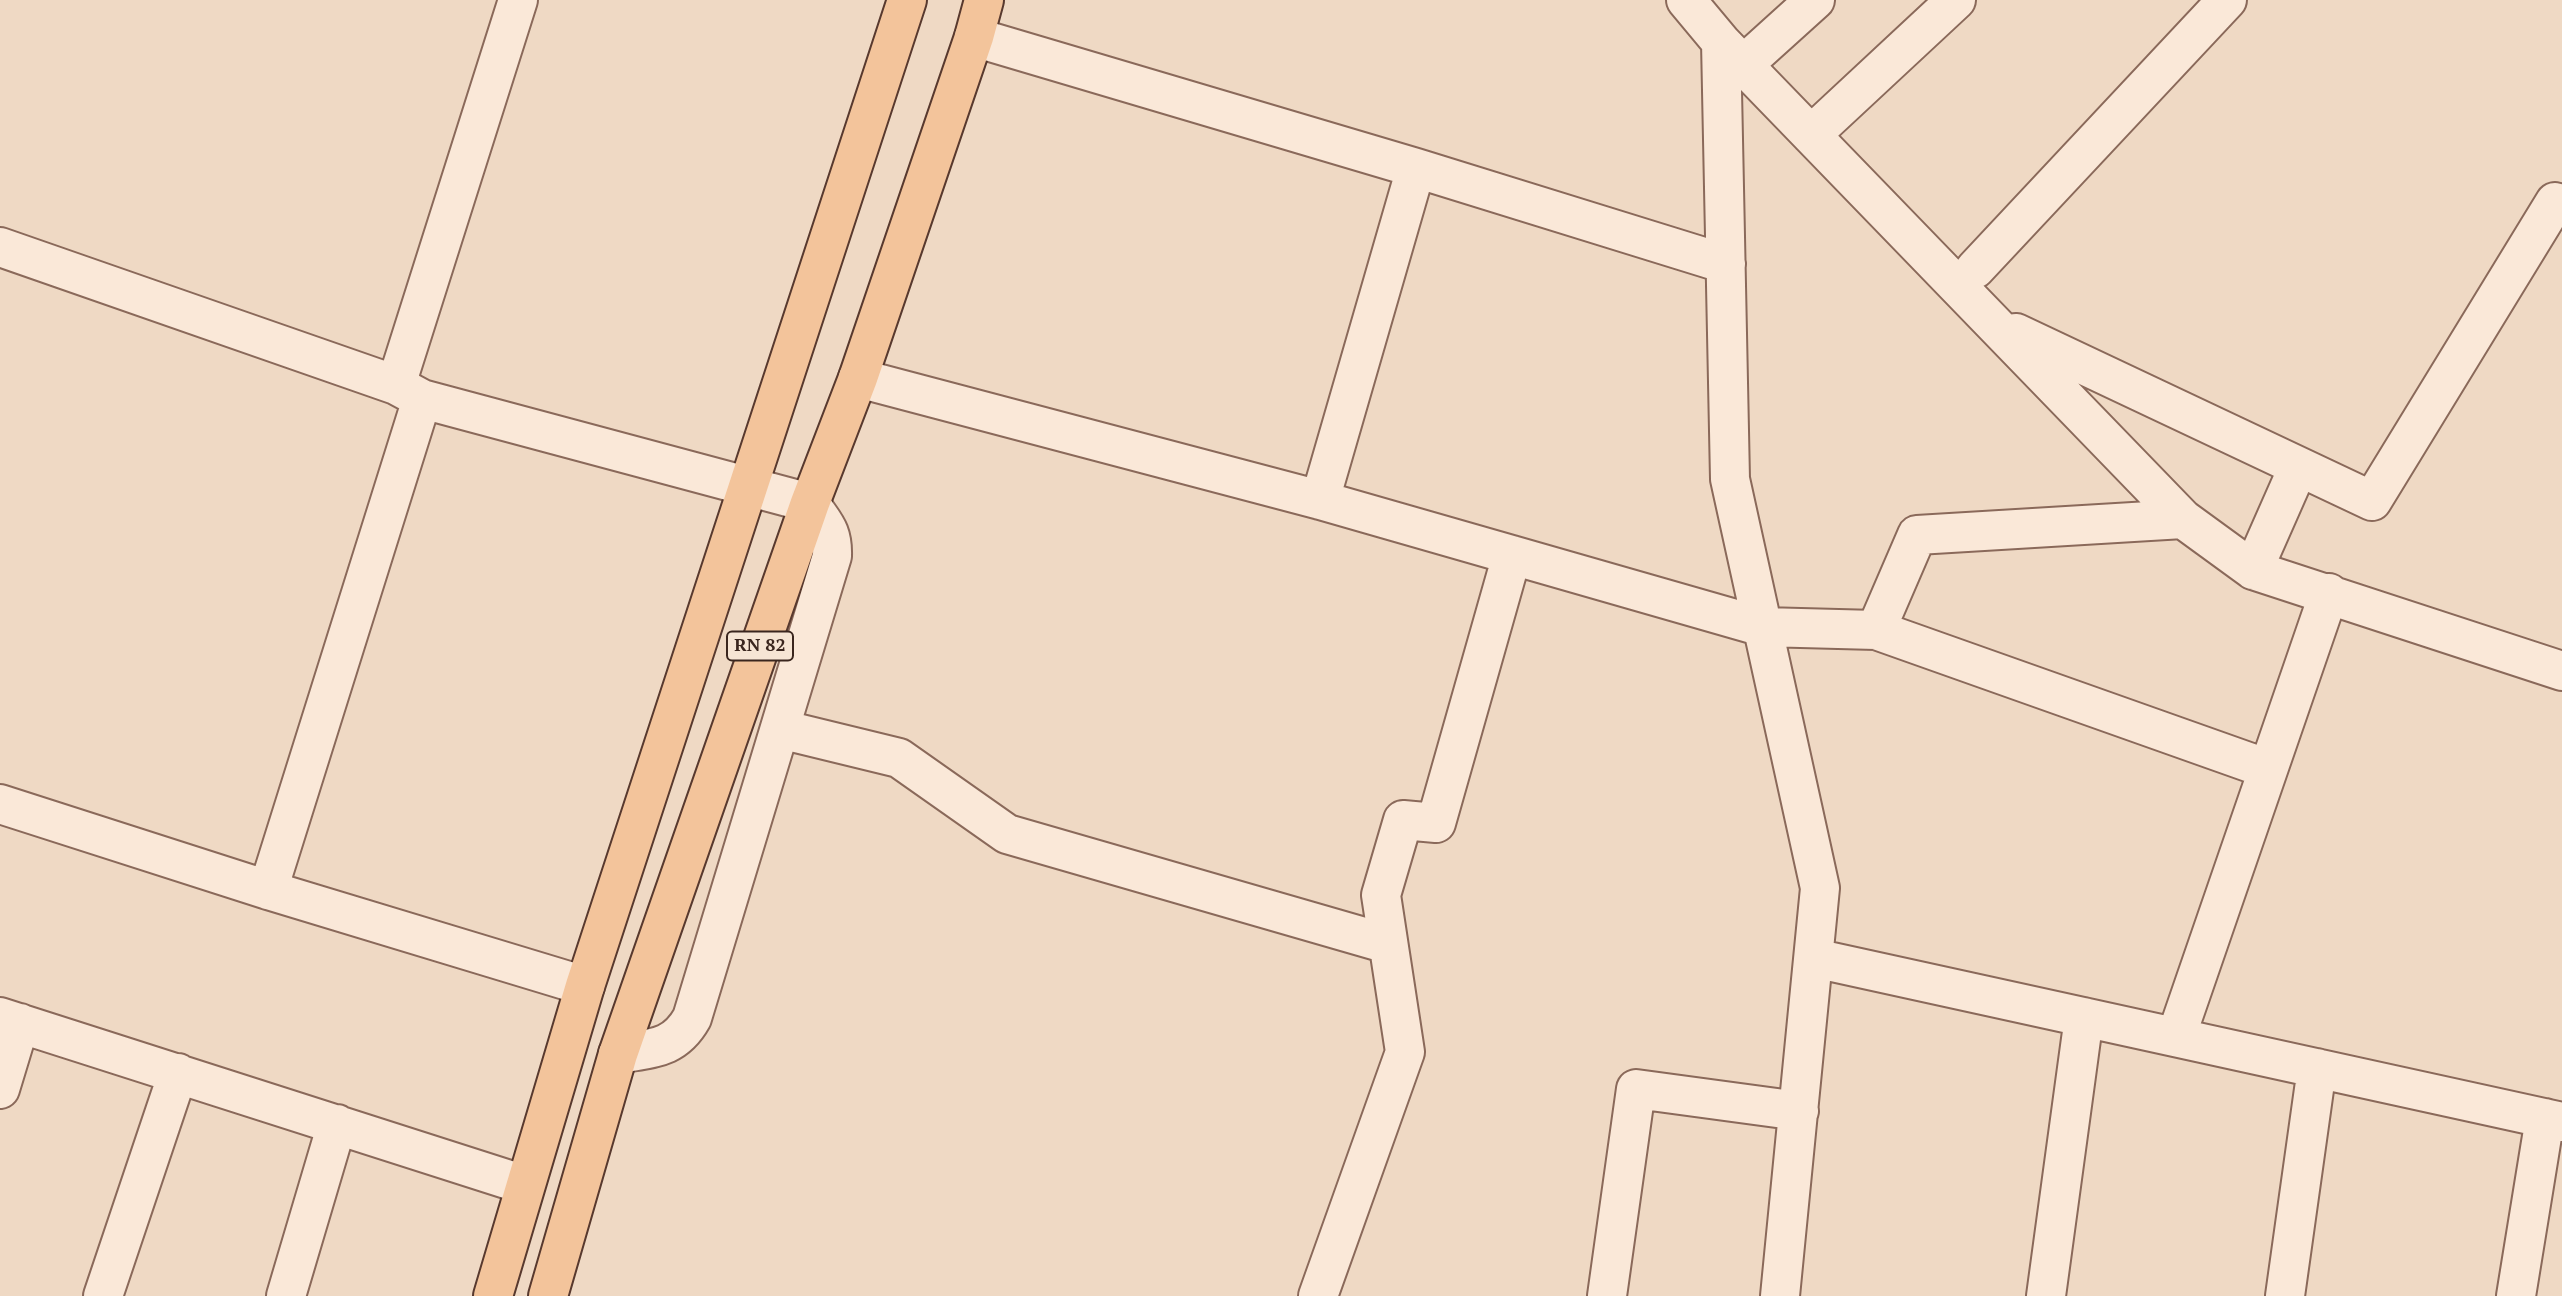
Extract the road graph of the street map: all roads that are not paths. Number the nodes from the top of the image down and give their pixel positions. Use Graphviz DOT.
graph roads {
  1 [pos="517,0"];
  2 [pos="907,0"];
  3 [pos="984,0"];
  4 [pos="1686,0"];
  5 [pos="1815,0"];
  6 [pos="1956,0"];
  7 [pos="2227,0"];
  8 [pos="974,37"];
  9 [pos="1732,53"];
  10 [pos="1811,135"];
  11 [pos="1416,168"];
  12 [pos="2562,206"];
  13 [pos="0,247"];
  14 [pos="1726,264"];
  15 [pos="1975,270"];
  16 [pos="1992,321"];
  17 [pos="858,378"];
  18 [pos="409,392"];
  19 [pos="2298,468"];
  20 [pos="749,486"];
  21 [pos="1320,500"];
  22 [pos="810,503"];
  23 [pos="2183,519"];
  24 [pos="1512,555"];
  25 [pos="2253,570"];
  26 [pos="2329,593"];
  27 [pos="1763,627"];
  28 [pos="1876,630"];
  29 [pos="2562,671"];
  30 [pos="780,729"];
  31 [pos="2268,768"];
  32 [pos="0,804"];
  33 [pos="268,890"];
  34 [pos="1388,944"];
  35 [pos="1814,958"];
  36 [pos="585,986"];
  37 [pos="2084,1017"];
  38 [pos="10,1020"];
  39 [pos="2176,1037"];
  40 [pos="618,1055"];
  41 [pos="2317,1068"];
  42 [pos="178,1073"];
  43 [pos="0,1088"];
  44 [pos="1799,1111"];
  45 [pos="2554,1120"];
  46 [pos="337,1124"];
  47 [pos="526,1185"];
  48 [pos="103,1296"];
  49 [pos="286,1296"];
  50 [pos="492,1296"];
  51 [pos="548,1296"];
  52 [pos="1318,1296"];
  53 [pos="1606,1296"];
  54 [pos="1780,1296"];
  55 [pos="2046,1296"];
  56 [pos="2285,1296"];
  57 [pos="2516,1296"];
  1 -- 18 [label="street"];
  2 -- 20 [label="main road, RN 82"];
  3 -- 8 [label="main road, RN 82"];
  4 -- 9 [label="street"];
  5 -- 9 [label="street"];
  6 -- 10 [label="street"];
  7 -- 15 [label="street"];
  8 -- 11 [label="street"];
  8 -- 17 [label="main road, RN 82"];
  9 -- 10 [label="street"];
  9 -- 14 [label="street"];
  10 -- 16 [label="street"];
  11 -- 14 [label="street"];
  11 -- 21 [label="street"];
  12 -- 19 [label="street"];
  13 -- 18 [label="street"];
  14 -- 27 [label="street"];
  16 -- 19 [label="street"];
  16 -- 23 [label="street"];
  17 -- 21 [label="street"];
  17 -- 22 [label="main road, RN 82"];
  18 -- 20 [label="street"];
  18 -- 33 [label="street"];
  19 -- 25 [label="street"];
  20 -- 22 [label="street"];
  20 -- 36 [label="main road, RN 82"];
  21 -- 24 [label="street"];
  22 -- 30 [label="street"];
  22 -- 40 [label="main road, RN 82"];
  23 -- 25 [label="street"];
  23 -- 28 [label="street"];
  24 -- 27 [label="street"];
  24 -- 34 [label="street"];
  25 -- 26 [label="street"];
  26 -- 29 [label="street"];
  26 -- 31 [label="street"];
  27 -- 28 [label="street"];
  27 -- 35 [label="street"];
  28 -- 31 [label="street"];
  30 -- 34 [label="street"];
  30 -- 40 [label="street"];
  31 -- 39 [label="street"];
  32 -- 33 [label="street"];
  33 -- 36 [label="street"];
  34 -- 52 [label="street"];
  35 -- 37 [label="street"];
  35 -- 44 [label="street"];
  36 -- 47 [label="main road, RN 82"];
  37 -- 39 [label="street"];
  37 -- 55 [label="street"];
  38 -- 42 [label="street"];
  38 -- 43 [label="street"];
  39 -- 41 [label="street"];
  40 -- 51 [label="main road, RN 82"];
  41 -- 45 [label="street"];
  41 -- 56 [label="street"];
  42 -- 46 [label="street"];
  42 -- 48 [label="street"];
  44 -- 53 [label="street"];
  44 -- 54 [label="street"];
  45 -- 57 [label="street"];
  46 -- 47 [label="street"];
  46 -- 49 [label="street"];
  47 -- 50 [label="main road, RN 82"];
}
